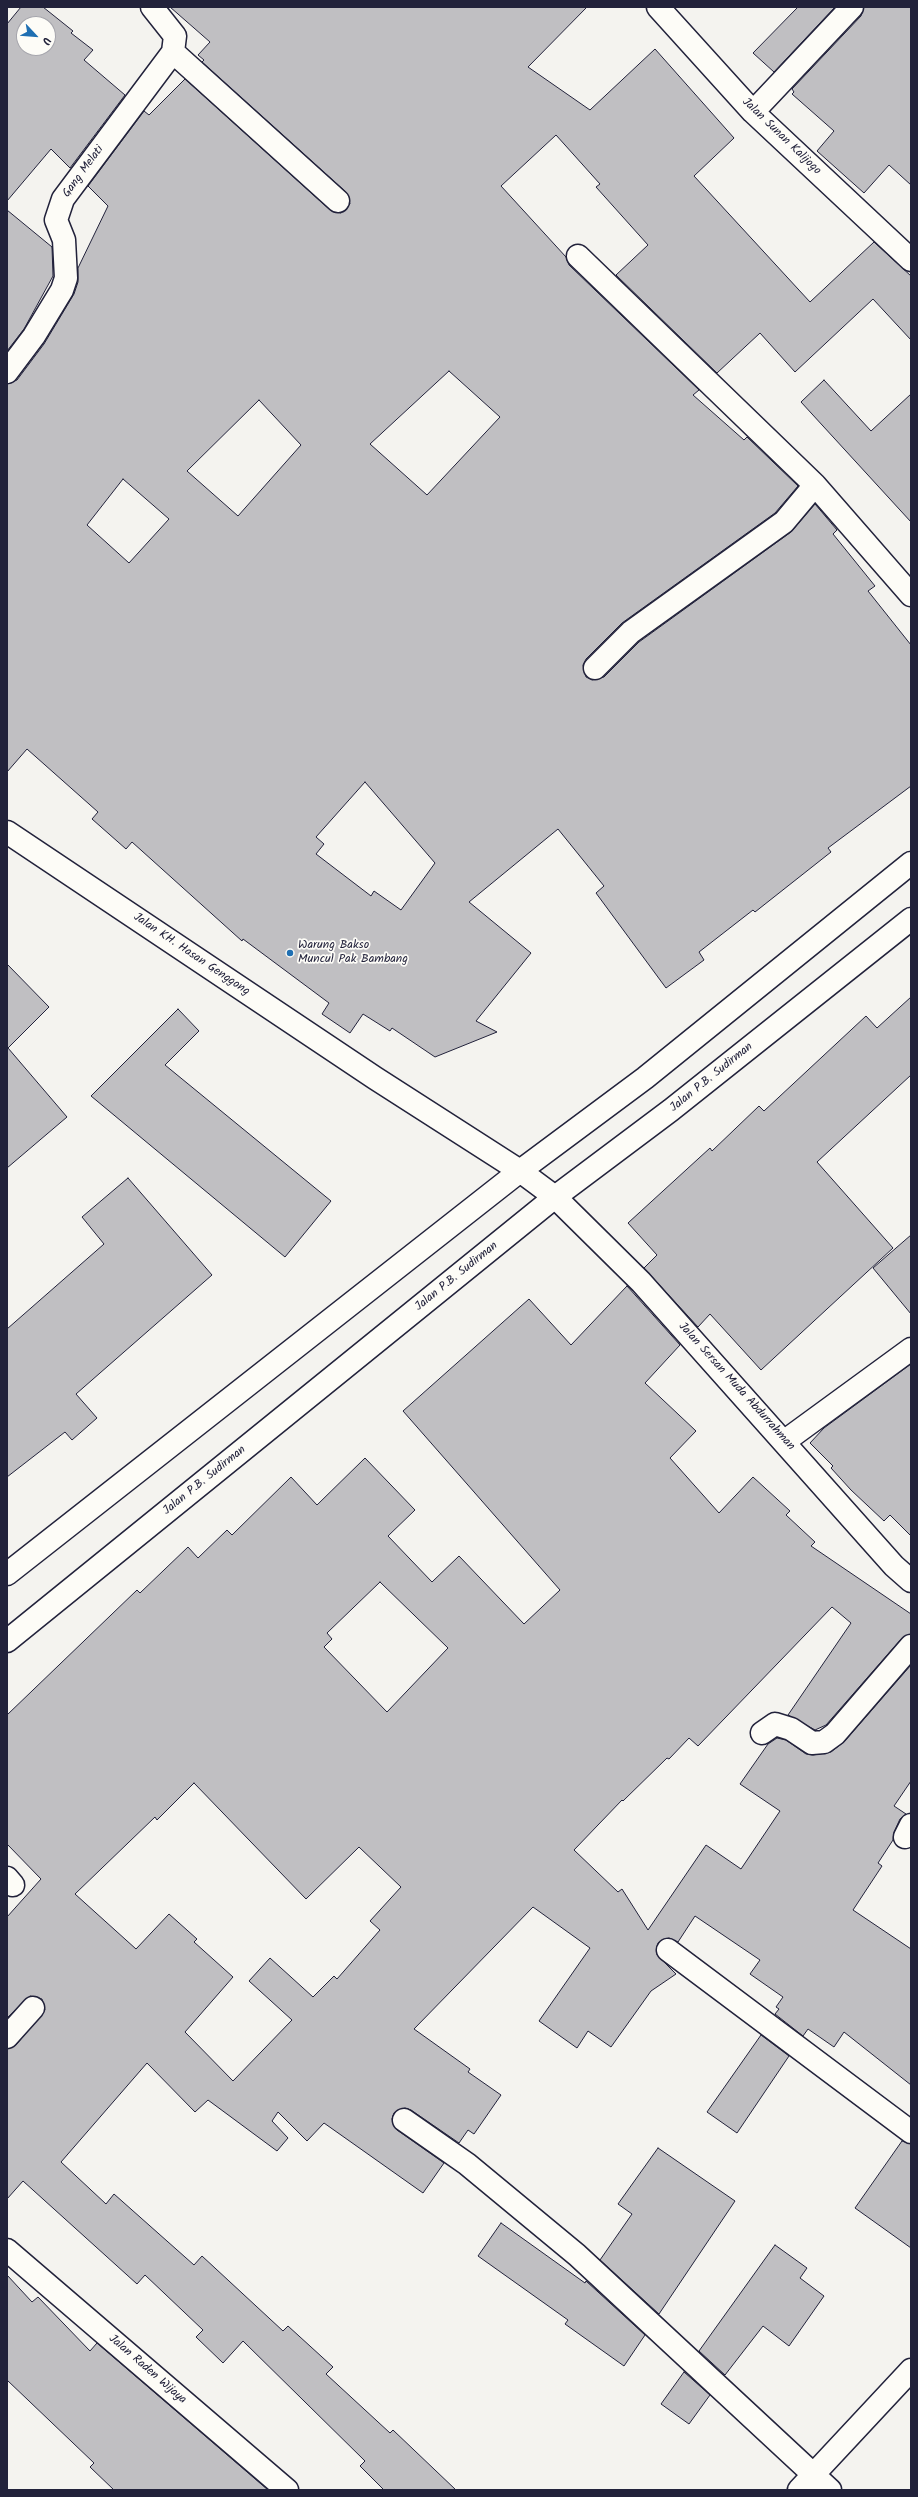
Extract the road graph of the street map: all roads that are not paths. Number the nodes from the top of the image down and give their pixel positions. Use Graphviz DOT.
graph roads {
  1 [pos="152,7"];
  2 [pos="658,7"];
  3 [pos="852,7"];
  4 [pos="173,52"];
  5 [pos="753,112"];
  6 [pos="338,201"];
  7 [pos="578,256"];
  8 [pos="911,260"];
  9 [pos="7,372"];
  10 [pos="815,485"];
  11 [pos="911,595"];
  12 [pos="595,668"];
  13 [pos="7,832"];
  14 [pos="911,863"];
  15 [pos="911,919"];
  16 [pos="520,1171"];
  17 [pos="555,1197"];
  18 [pos="911,1349"];
  19 [pos="785,1441"];
  20 [pos="7,1574"];
  21 [pos="911,1581"];
  22 [pos="7,1641"];
  23 [pos="911,1646"];
  24 [pos="762,1733"];
  25 [pos="668,1950"];
  26 [pos="33,2008"];
  27 [pos="7,2037"];
  28 [pos="404,2120"];
  29 [pos="911,2132"];
  30 [pos="7,2250"];
  31 [pos="911,2370"];
  32 [pos="806,2483"];
  33 [pos="287,2490"];
  34 [pos="830,2490"];
  1 -- 4 [label="main road"];
  2 -- 5 [label="main road, Jalan Sunan Kalijogo"];
  3 -- 5 [label="main road"];
  4 -- 6 [label="main road"];
  4 -- 9 [label="main road, Gang Melati"];
  5 -- 8 [label="main road, Jalan Sunan Kalijogo"];
  7 -- 10 [label="main road"];
  10 -- 11 [label="main road"];
  10 -- 12 [label="main road"];
  13 -- 16 [label="main road, Jalan KH. Hasan Genggong"];
  14 -- 16 [label="main road"];
  15 -- 17 [label="main road, Jalan P.B. Sudirman"];
  16 -- 17 [label="main road, Jalan Sersan Muda Abdurrahman"];
  16 -- 20 [label="main road"];
  17 -- 19 [label="main road, Jalan Sersan Muda Abdurrahman"];
  17 -- 22 [label="main road, Jalan P.B. Sudirman"];
  18 -- 19 [label="main road"];
  19 -- 21 [label="main road, Jalan Sersan Muda Abdurrahman"];
  23 -- 24 [label="main road"];
  25 -- 29 [label="main road"];
  26 -- 27 [label="main road"];
  28 -- 32 [label="main road"];
  30 -- 33 [label="main road, Jalan Raden Wijaya"];
  31 -- 32 [label="main road"];
  32 -- 34 [label="main road"];
}
